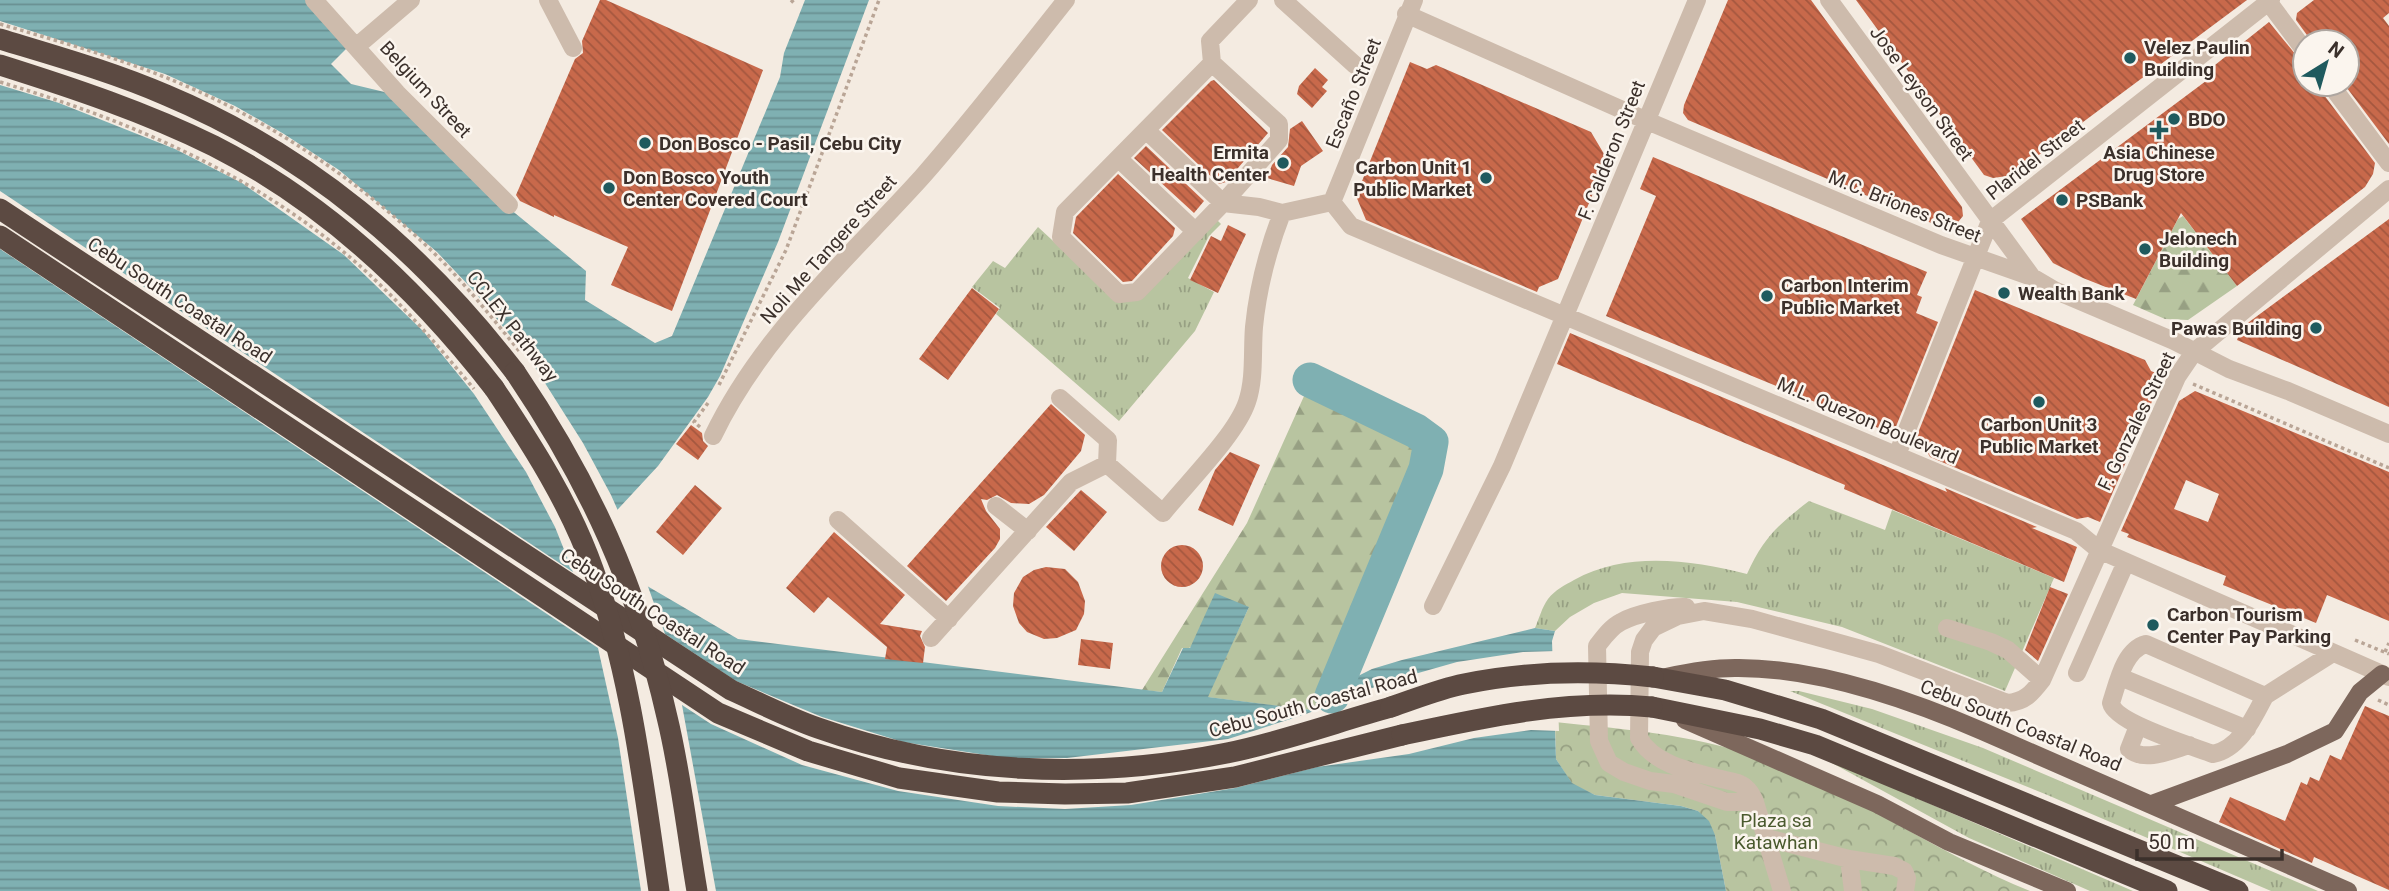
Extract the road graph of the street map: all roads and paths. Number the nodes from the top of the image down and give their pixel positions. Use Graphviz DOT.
graph roads {
  1 [pos="314,0"];
  2 [pos="411,0"];
  3 [pos="548,0"];
  4 [pos="879,0"];
  5 [pos="1066,0"];
  6 [pos="1249,0"];
  7 [pos="1283,0"];
  8 [pos="1697,0"];
  9 [pos="1829,0"];
  10 [pos="2269,1"];
  11 [pos="1406,5"];
  12 [pos="0,24"];
  13 [pos="2291,32"];
  14 [pos="0,39"];
  15 [pos="358,47"];
  16 [pos="573,48"];
  17 [pos="1212,63"];
  18 [pos="0,65"];
  19 [pos="1355,65"];
  20 [pos="0,82"];
  21 [pos="2340,98"];
  22 [pos="1645,120"];
  23 [pos="1147,131"];
  24 [pos="1119,159"];
  25 [pos="2389,163"];
  26 [pos="2389,189"];
  27 [pos="1332,202"];
  28 [pos="1223,203"];
  29 [pos="509,205"];
  30 [pos="0,209"];
  31 [pos="1282,213"];
  32 [pos="1990,221"];
  33 [pos="1196,232"];
  34 [pos="0,236"];
  35 [pos="1974,258"];
  36 [pos="2032,276"];
  37 [pos="1565,316"];
  38 [pos="2194,352"];
  39 [pos="521,353"];
  40 [pos="2187,381"];
  41 [pos="718,385"];
  42 [pos="476,392"];
  43 [pos="713,397"];
  44 [pos="1060,398"];
  45 [pos="2389,434"];
  46 [pos="713,436"];
  47 [pos="1897,455"];
  48 [pos="1107,464"];
  49 [pos="2389,468"];
  50 [pos="996,506"];
  51 [pos="838,520"];
  52 [pos="1028,531"];
  53 [pos="2099,550"];
  54 [pos="2126,562"];
  55 [pos="1433,606"];
  56 [pos="1704,611"];
  57 [pos="948,619"];
  58 [pos="1947,628"];
  59 [pos="2347,637"];
  60 [pos="931,638"];
  61 [pos="2389,643"];
  62 [pos="2333,653"];
  63 [pos="2387,665"];
  64 [pos="2077,673"];
  65 [pos="1656,677"];
  66 [pos="2120,677"];
  67 [pos="2042,680"];
  68 [pos="2265,695"];
  69 [pos="1656,708"];
  70 [pos="2138,726"];
  71 [pos="2247,729"];
  72 [pos="2189,745"];
  73 [pos="1755,802"];
  74 [pos="2152,804"];
  75 [pos="1767,838"];
  76 [pos="1849,859"];
  77 [pos="659,891"];
  78 [pos="697,891"];
  79 [pos="1782,891"];
  80 [pos="1853,891"];
  81 [pos="1905,891"];
  82 [pos="2066,891"];
  83 [pos="2167,891"];
  84 [pos="2238,891"];
  85 [pos="2348,891"];
  1 -- 15 [label="street, Belgium Street"];
  2 -- 15 [label="street"];
  3 -- 16 [label="street"];
  4 -- 41 [label="path"];
  5 -- 46 [label="street, Noli Me Tangere Street"];
  6 -- 17 [label="street"];
  7 -- 19 [label="street"];
  8 -- 22 [label="street, F. Calderon Street"];
  9 -- 32 [label="street, Jose Leyson Street"];
  10 -- 13 [label="street"];
  10 -- 32 [label="street, Plaridel Street"];
  11 -- 22 [label="street, M.C. Briones Street"];
  11 -- 27 [label="street, Escaño Street"];
  12 -- 39 [label="path, CCLEX Pathway, bridge"];
  14 -- 78 [label="highway, bridge"];
  15 -- 29 [label="street, Belgium Street"];
  17 -- 23 [label="street"];
  17 -- 28 [label="street"];
  18 -- 77 [label="highway, bridge"];
  20 -- 42 [label="path, bridge"];
  21 -- 25 [label="street"];
  22 -- 35 [label="street, M.C. Briones Street"];
  22 -- 37 [label="street, F. Calderon Street"];
  23 -- 24 [label="street"];
  23 -- 28 [label="street"];
  24 -- 33 [label="street"];
  24 -- 33 [label="street"];
  26 -- 38 [label="street, F. Gonzales Street"];
  27 -- 31 [label="street"];
  27 -- 37 [label="street, M.L. Quezon Boulevard"];
  28 -- 31 [label="street"];
  28 -- 33 [label="street"];
  30 -- 65 [label="highway, Cebu South Coastal Road, bridge"];
  31 -- 48 [label="street"];
  32 -- 35 [label="street, Plaridel Street"];
  32 -- 36 [label="street, Jose Leyson Street"];
  34 -- 69 [label="highway, bridge"];
  35 -- 36 [label="street, M.C. Briones Street"];
  35 -- 47 [label="street, Plaridel Street"];
  36 -- 38 [label="street, M.C. Briones Street"];
  37 -- 47 [label="street, M.L. Quezon Boulevard"];
  37 -- 55 [label="street, F. Calderon Street"];
  38 -- 45 [label="street, M.C. Briones Street"];
  38 -- 53 [label="street, F. Gonzales Street"];
  40 -- 49 [label="path"];
  43 -- 46 [label="path"];
  44 -- 48 [label="street"];
  47 -- 53 [label="street, M.L. Quezon Boulevard"];
  48 -- 52 [label="street"];
  50 -- 52 [label="street"];
  51 -- 57 [label="street"];
  52 -- 57 [label="street"];
  53 -- 54 [label="street, M.L. Quezon Boulevard"];
  53 -- 67 [label="street, F. Gonzales Street"];
  54 -- 62 [label="street, M.L. Quezon Boulevard"];
  54 -- 64 [label="street"];
  56 -- 67 [label="street"];
  56 -- 73 [label="street"];
  56 -- 73 [label="street"];
  57 -- 60 [label="street"];
  58 -- 67 [label="street"];
  59 -- 63 [label="path"];
  61 -- 63 [label="path"];
  62 -- 63 [label="street, M.L. Quezon Boulevard"];
  62 -- 68 [label="street"];
  63 -- 74 [label="main road"];
  65 -- 74 [label="main road, Cebu South Coastal Road"];
  65 -- 84 [label="highway, Cebu South Coastal Road"];
  66 -- 68 [label="street"];
  66 -- 70 [label="street"];
  66 -- 71 [label="street"];
  68 -- 71 [label="street"];
  69 -- 82 [label="main road"];
  69 -- 83 [label="highway"];
  70 -- 72 [label="street"];
  70 -- 72 [label="street"];
  71 -- 72 [label="street"];
  73 -- 75 [label="street"];
  74 -- 85 [label="main road, Cebu South Coastal Road"];
  75 -- 76 [label="street"];
  75 -- 79 [label="street"];
  76 -- 80 [label="street"];
  76 -- 81 [label="street"];
}
